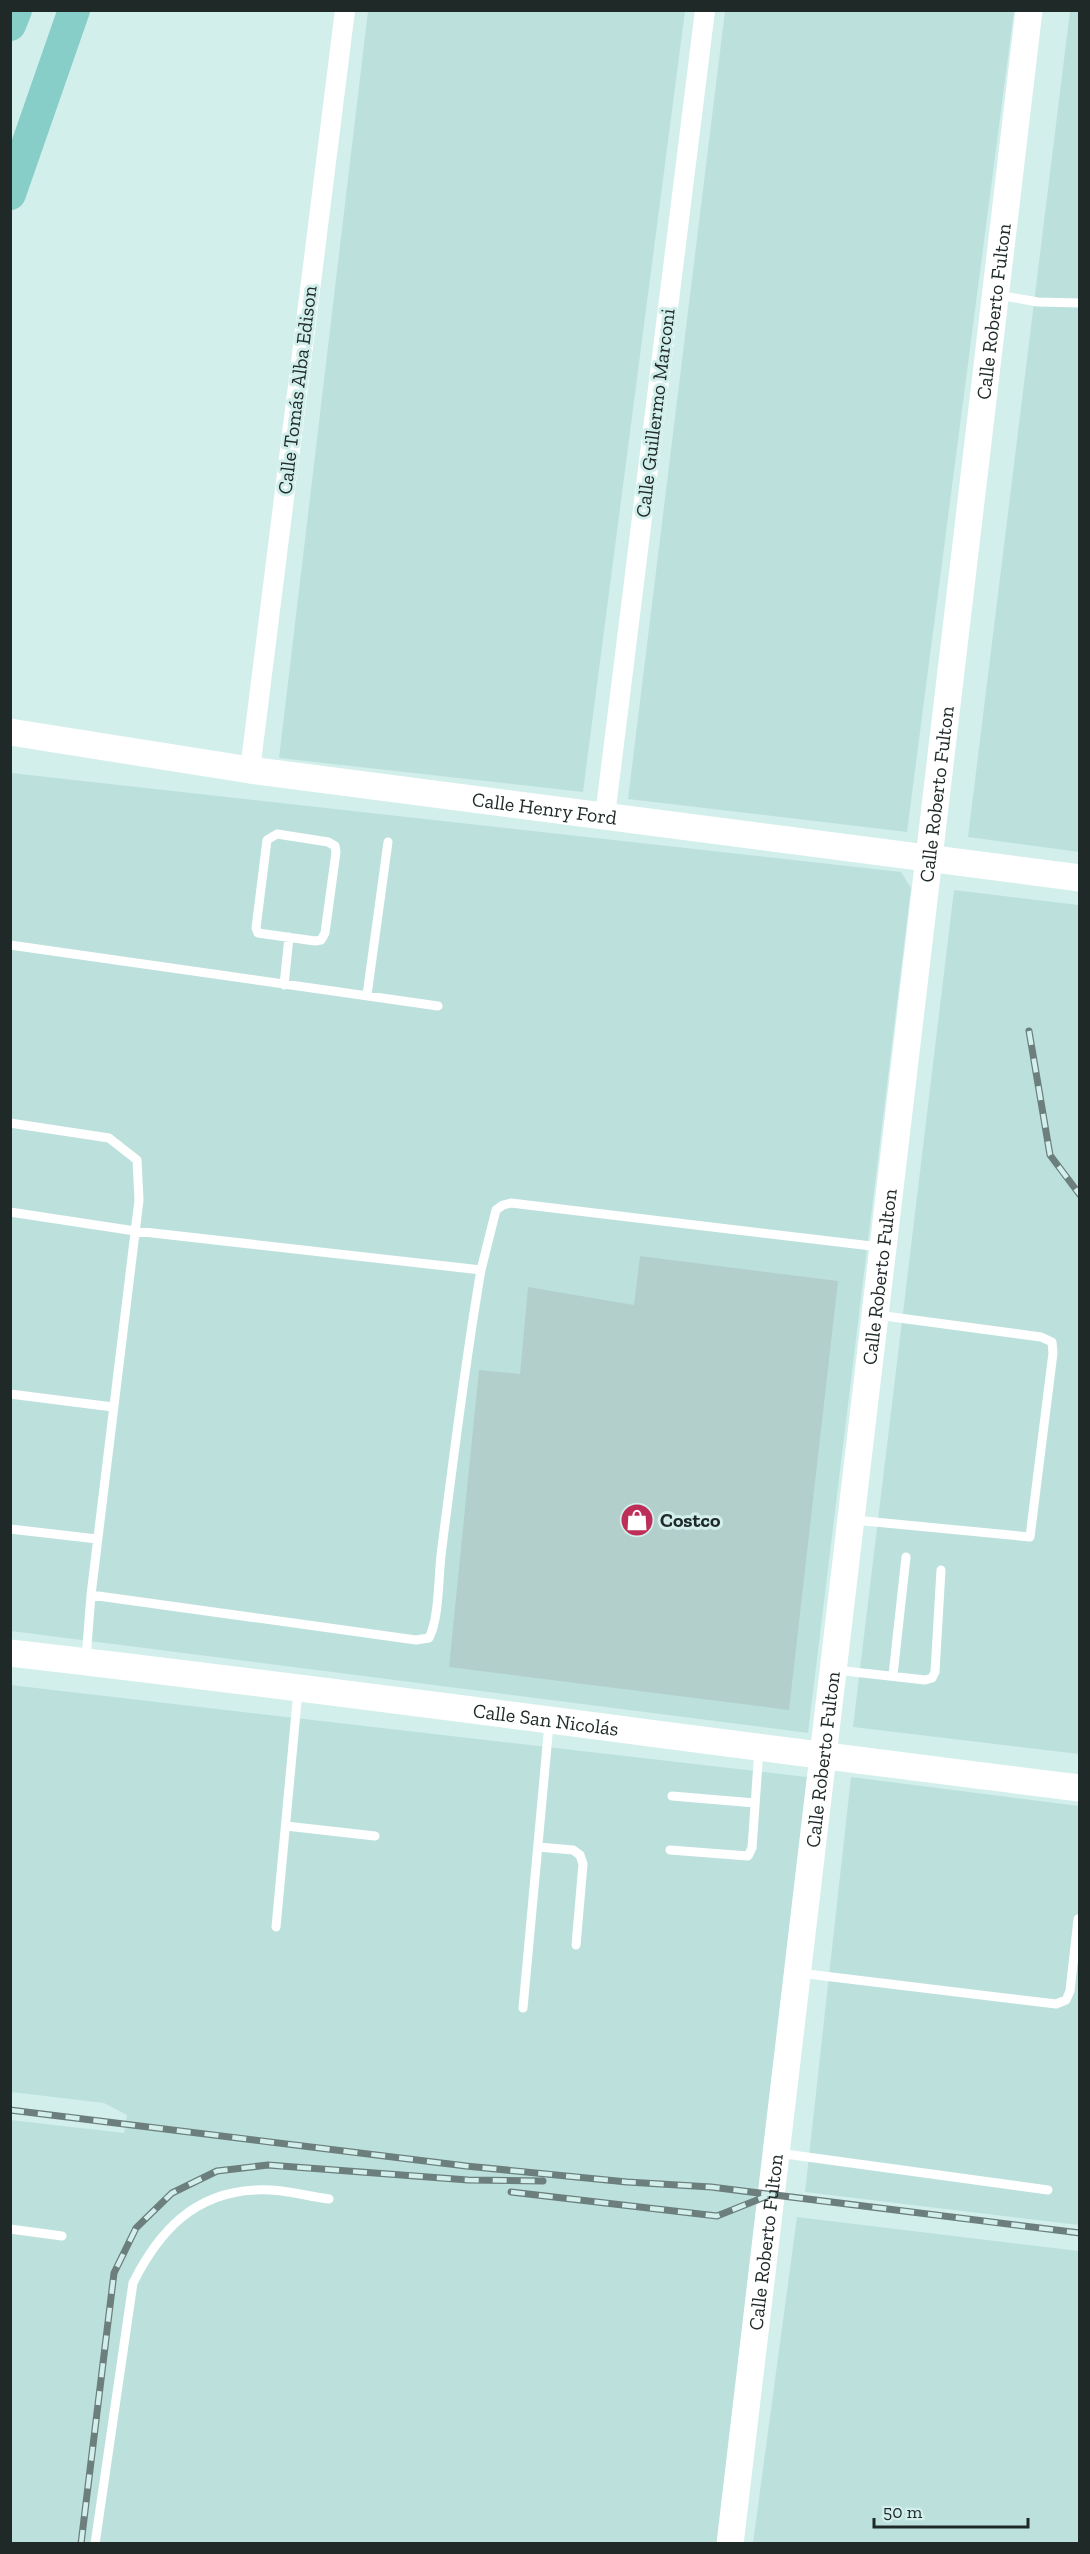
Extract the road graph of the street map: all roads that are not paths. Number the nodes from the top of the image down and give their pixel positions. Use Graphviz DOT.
graph roads {
  1 [pos="16,10"];
  2 [pos="74,10"];
  3 [pos="345,10"];
  4 [pos="705,10"];
  5 [pos="1029,10"];
  6 [pos="10,25"];
  7 [pos="10,194"];
  8 [pos="996,295"];
  9 [pos="1080,303"];
  10 [pos="10,732"];
  11 [pos="250,770"];
  12 [pos="605,816"];
  13 [pos="388,842"];
  14 [pos="929,859"];
  15 [pos="1080,878"];
  16 [pos="289,937"];
  17 [pos="10,945"];
  18 [pos="284,985"];
  19 [pos="368,995"];
  20 [pos="438,1006"];
  21 [pos="10,1123"];
  22 [pos="10,1212"];
  23 [pos="135,1231"];
  24 [pos="883,1247"];
  25 [pos="481,1270"];
  26 [pos="875,1314"];
  27 [pos="10,1394"];
  28 [pos="113,1407"];
  29 [pos="851,1520"];
  30 [pos="10,1529"];
  31 [pos="97,1539"];
  32 [pos="906,1557"];
  33 [pos="941,1570"];
  34 [pos="91,1595"];
  35 [pos="10,1653"];
  36 [pos="86,1661"];
  37 [pos="833,1669"];
  38 [pos="892,1676"];
  39 [pos="298,1689"];
  40 [pos="550,1719"];
  41 [pos="759,1748"];
  42 [pos="823,1756"];
  43 [pos="1080,1788"];
  44 [pos="672,1796"];
  45 [pos="755,1803"];
  46 [pos="286,1826"];
  47 [pos="375,1836"];
  48 [pos="538,1847"];
  49 [pos="670,1850"];
  50 [pos="1078,1919"];
  51 [pos="276,1927"];
  52 [pos="576,1946"];
  53 [pos="797,1973"];
  54 [pos="523,2008"];
  55 [pos="776,2153"];
  56 [pos="1048,2190"];
  57 [pos="329,2199"];
  58 [pos="10,2229"];
  59 [pos="62,2236"];
  60 [pos="95,2544"];
  61 [pos="730,2544"];
  1 -- 6 [label="main road"];
  2 -- 7 [label="main road"];
  3 -- 11 [label="street, Calle Tomás Alba Edison"];
  4 -- 12 [label="street, Calle Guillermo Marconi"];
  5 -- 8 [label="street, Calle Roberto Fulton"];
  8 -- 9 [label="lane"];
  8 -- 14 [label="street, Calle Roberto Fulton"];
  10 -- 11 [label="street, Calle Henry Ford"];
  11 -- 12 [label="street, Calle Henry Ford"];
  12 -- 14 [label="street, Calle Henry Ford"];
  13 -- 19 [label="lane"];
  14 -- 15 [label="street, Calle Henry Ford"];
  14 -- 24 [label="street, Calle Roberto Fulton"];
  16 -- 16 [label="lane"];
  16 -- 18 [label="lane"];
  17 -- 18 [label="lane"];
  18 -- 19 [label="lane"];
  19 -- 20 [label="lane"];
  21 -- 23 [label="lane"];
  22 -- 23 [label="lane"];
  23 -- 25 [label="lane"];
  23 -- 28 [label="lane"];
  24 -- 25 [label="lane"];
  24 -- 26 [label="street, Calle Roberto Fulton"];
  25 -- 34 [label="lane"];
  26 -- 29 [label="street, Calle Roberto Fulton"];
  26 -- 29 [label="lane"];
  27 -- 28 [label="lane"];
  28 -- 31 [label="lane"];
  29 -- 37 [label="street, Calle Roberto Fulton"];
  30 -- 31 [label="lane"];
  31 -- 34 [label="lane"];
  32 -- 38 [label="lane"];
  33 -- 38 [label="lane"];
  34 -- 36 [label="lane"];
  35 -- 36 [label="street, Calle San Nicolás"];
  36 -- 39 [label="street, Calle San Nicolás"];
  37 -- 38 [label="lane"];
  37 -- 42 [label="street, Calle Roberto Fulton"];
  39 -- 40 [label="street, Calle San Nicolás"];
  39 -- 46 [label="lane"];
  40 -- 41 [label="street, Calle San Nicolás"];
  40 -- 48 [label="lane"];
  41 -- 42 [label="street, Calle San Nicolás"];
  41 -- 45 [label="lane"];
  42 -- 43 [label="street, Calle San Nicolás"];
  42 -- 53 [label="street, Calle Roberto Fulton"];
  44 -- 45 [label="lane"];
  45 -- 49 [label="lane"];
  46 -- 47 [label="lane"];
  46 -- 51 [label="lane"];
  48 -- 52 [label="lane"];
  48 -- 54 [label="lane"];
  50 -- 53 [label="lane"];
  53 -- 55 [label="street, Calle Roberto Fulton"];
  55 -- 56 [label="lane"];
  55 -- 61 [label="street, Calle Roberto Fulton"];
  57 -- 60 [label="lane"];
  58 -- 59 [label="lane"];
}
